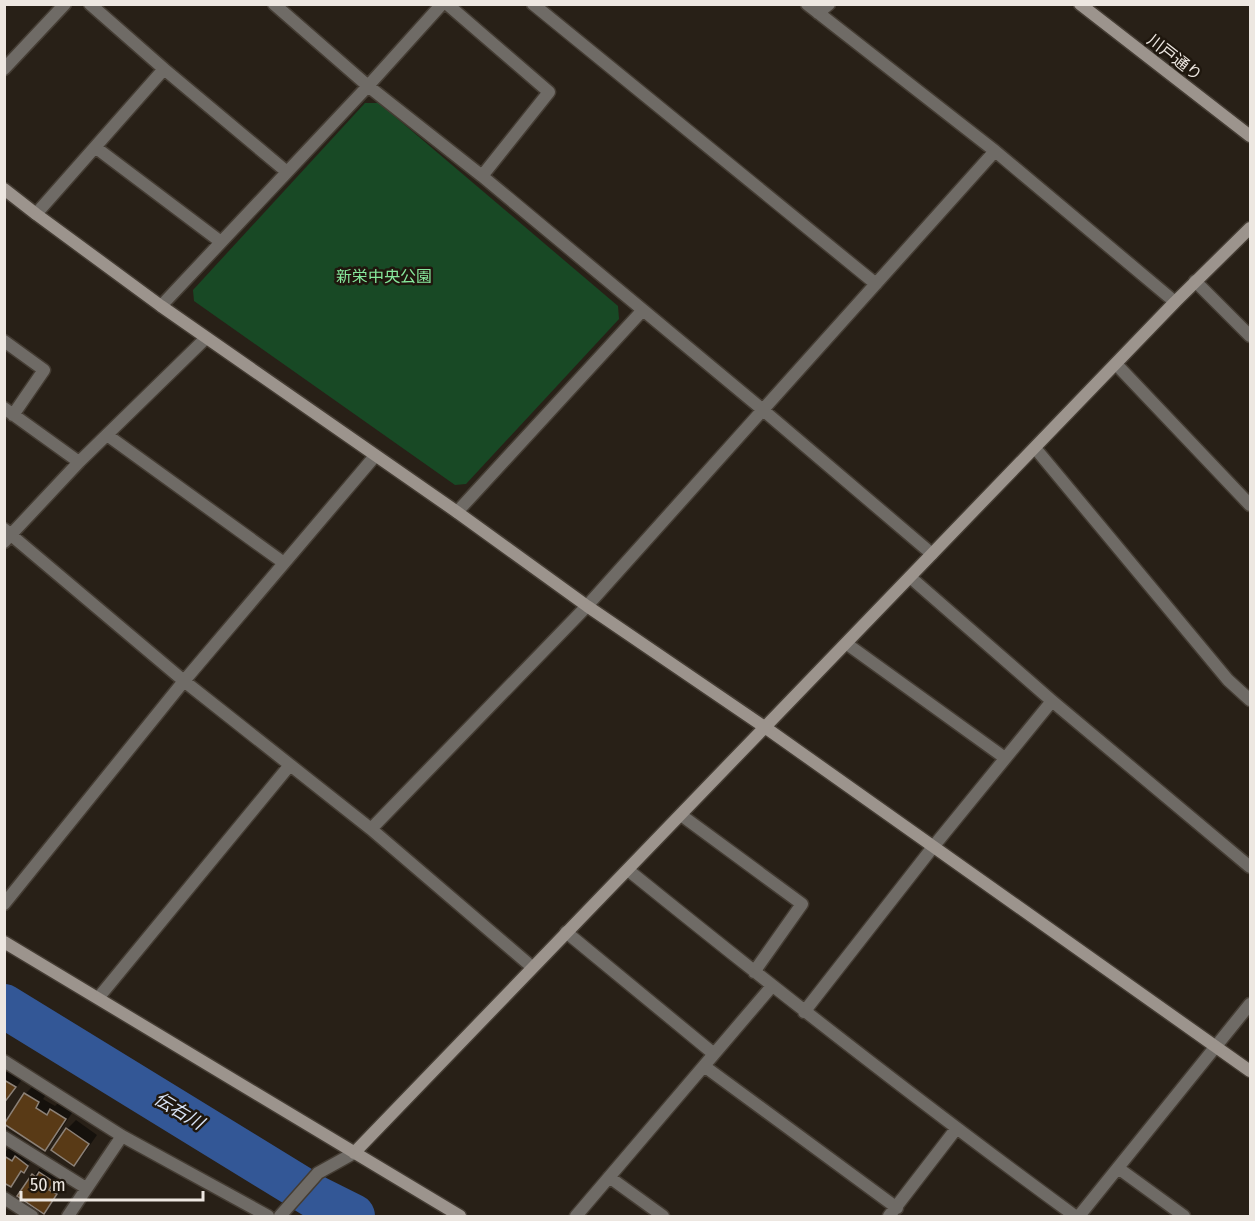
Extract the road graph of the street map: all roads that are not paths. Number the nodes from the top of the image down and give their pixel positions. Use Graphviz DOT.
graph roads {
  1 [pos="66,4"];
  2 [pos="90,4"];
  3 [pos="274,4"];
  4 [pos="444,4"];
  5 [pos="533,4"];
  6 [pos="807,4"];
  7 [pos="829,4"];
  8 [pos="1080,4"];
  9 [pos="818,14"];
  10 [pos="4,69"];
  11 [pos="164,69"];
  12 [pos="368,86"];
  13 [pos="1251,136"];
  14 [pos="95,147"];
  15 [pos="994,151"];
  16 [pos="287,172"];
  17 [pos="482,176"];
  18 [pos="6,192"];
  19 [pos="36,214"];
  20 [pos="1251,228"];
  21 [pos="221,242"];
  22 [pos="1195,281"];
  23 [pos="876,284"];
  24 [pos="1175,302"];
  25 [pos="160,306"];
  26 [pos="642,311"];
  27 [pos="1251,336"];
  28 [pos="206,338"];
  29 [pos="4,341"];
  30 [pos="1116,364"];
  31 [pos="763,410"];
  32 [pos="9,412"];
  33 [pos="107,435"];
  34 [pos="1035,448"];
  35 [pos="375,456"];
  36 [pos="79,462"];
  37 [pos="1250,505"];
  38 [pos="457,512"];
  39 [pos="7,535"];
  40 [pos="932,554"];
  41 [pos="284,562"];
  42 [pos="910,577"];
  43 [pos="587,606"];
  44 [pos="847,644"];
  45 [pos="184,681"];
  46 [pos="1251,700"];
  47 [pos="1053,701"];
  48 [pos="766,728"];
  49 [pos="1005,758"];
  50 [pos="290,765"];
  51 [pos="681,815"];
  52 [pos="371,829"];
  53 [pos="933,847"];
  54 [pos="1251,867"];
  55 [pos="628,870"];
  56 [pos="4,904"];
  57 [pos="566,932"];
  58 [pos="4,942"];
  59 [pos="532,967"];
  60 [pos="754,972"];
  61 [pos="772,986"];
  62 [pos="99,997"];
  63 [pos="1251,1004"];
  64 [pos="804,1012"];
  65 [pos="1216,1047"];
  66 [pos="714,1054"];
  67 [pos="4,1061"];
  68 [pos="704,1066"];
  69 [pos="1251,1071"];
  70 [pos="956,1129"];
  71 [pos="122,1136"];
  72 [pos="4,1137"];
  73 [pos="354,1154"];
  74 [pos="1118,1168"];
  75 [pos="609,1177"];
  76 [pos="86,1188"];
  77 [pos="4,1198"];
  78 [pos="893,1212"];
  79 [pos="32,1216"];
  80 [pos="68,1216"];
  81 [pos="268,1216"];
  82 [pos="280,1216"];
  83 [pos="460,1216"];
  84 [pos="576,1216"];
  85 [pos="663,1216"];
  86 [pos="1077,1216"];
  87 [pos="1184,1216"];
  1 -- 10 [label="street"];
  2 -- 11 [label="street"];
  3 -- 12 [label="street"];
  4 -- 12 [label="street"];
  4 -- 17 [label="street"];
  5 -- 23 [label="street"];
  6 -- 9 [label="street"];
  7 -- 9 [label="street"];
  8 -- 13 [label="street, 川戸通り"];
  9 -- 15 [label="street"];
  11 -- 14 [label="street"];
  11 -- 16 [label="street"];
  12 -- 16 [label="street"];
  12 -- 17 [label="street"];
  14 -- 19 [label="street"];
  14 -- 21 [label="street"];
  15 -- 23 [label="street"];
  15 -- 24 [label="street"];
  16 -- 21 [label="street"];
  17 -- 26 [label="street"];
  18 -- 19 [label="street"];
  19 -- 25 [label="street"];
  20 -- 22 [label="street"];
  21 -- 25 [label="street"];
  22 -- 24 [label="street"];
  22 -- 27 [label="street"];
  23 -- 31 [label="street"];
  24 -- 30 [label="street"];
  25 -- 28 [label="street"];
  26 -- 31 [label="street"];
  26 -- 38 [label="street"];
  28 -- 33 [label="street"];
  28 -- 35 [label="street"];
  29 -- 32 [label="street"];
  30 -- 34 [label="street"];
  30 -- 37 [label="street"];
  31 -- 40 [label="street"];
  31 -- 43 [label="street"];
  32 -- 36 [label="street"];
  33 -- 36 [label="street"];
  33 -- 41 [label="street"];
  34 -- 40 [label="street"];
  34 -- 46 [label="street"];
  35 -- 38 [label="street"];
  35 -- 41 [label="street"];
  36 -- 39 [label="street"];
  38 -- 43 [label="street"];
  39 -- 45 [label="street"];
  40 -- 42 [label="street"];
  41 -- 45 [label="street"];
  42 -- 44 [label="street"];
  42 -- 47 [label="street"];
  43 -- 48 [label="street"];
  43 -- 52 [label="street"];
  44 -- 48 [label="street"];
  44 -- 49 [label="street"];
  45 -- 50 [label="street"];
  45 -- 56 [label="street"];
  47 -- 49 [label="street"];
  47 -- 54 [label="street"];
  48 -- 51 [label="street"];
  48 -- 53 [label="street"];
  49 -- 53 [label="street"];
  50 -- 52 [label="street"];
  50 -- 62 [label="street"];
  51 -- 55 [label="street"];
  51 -- 60 [label="street"];
  52 -- 59 [label="street"];
  53 -- 64 [label="street"];
  53 -- 65 [label="street"];
  55 -- 57 [label="street"];
  55 -- 60 [label="street"];
  57 -- 59 [label="street"];
  57 -- 66 [label="street"];
  58 -- 62 [label="street"];
  59 -- 73 [label="street"];
  60 -- 61 [label="street"];
  61 -- 64 [label="street"];
  61 -- 66 [label="street"];
  62 -- 73 [label="street"];
  63 -- 65 [label="street"];
  64 -- 70 [label="street"];
  65 -- 69 [label="street"];
  65 -- 74 [label="street"];
  66 -- 68 [label="street"];
  67 -- 71 [label="street"];
  68 -- 75 [label="street"];
  68 -- 78 [label="street"];
  70 -- 78 [label="street"];
  70 -- 86 [label="street"];
  71 -- 76 [label="street"];
  71 -- 81 [label="street"];
  72 -- 76 [label="street"];
  73 -- 82 [label="street"];
  73 -- 83 [label="street"];
  74 -- 86 [label="street"];
  74 -- 87 [label="street"];
  75 -- 84 [label="street"];
  75 -- 85 [label="street"];
  76 -- 80 [label="street"];
  77 -- 79 [label="street"];
}
